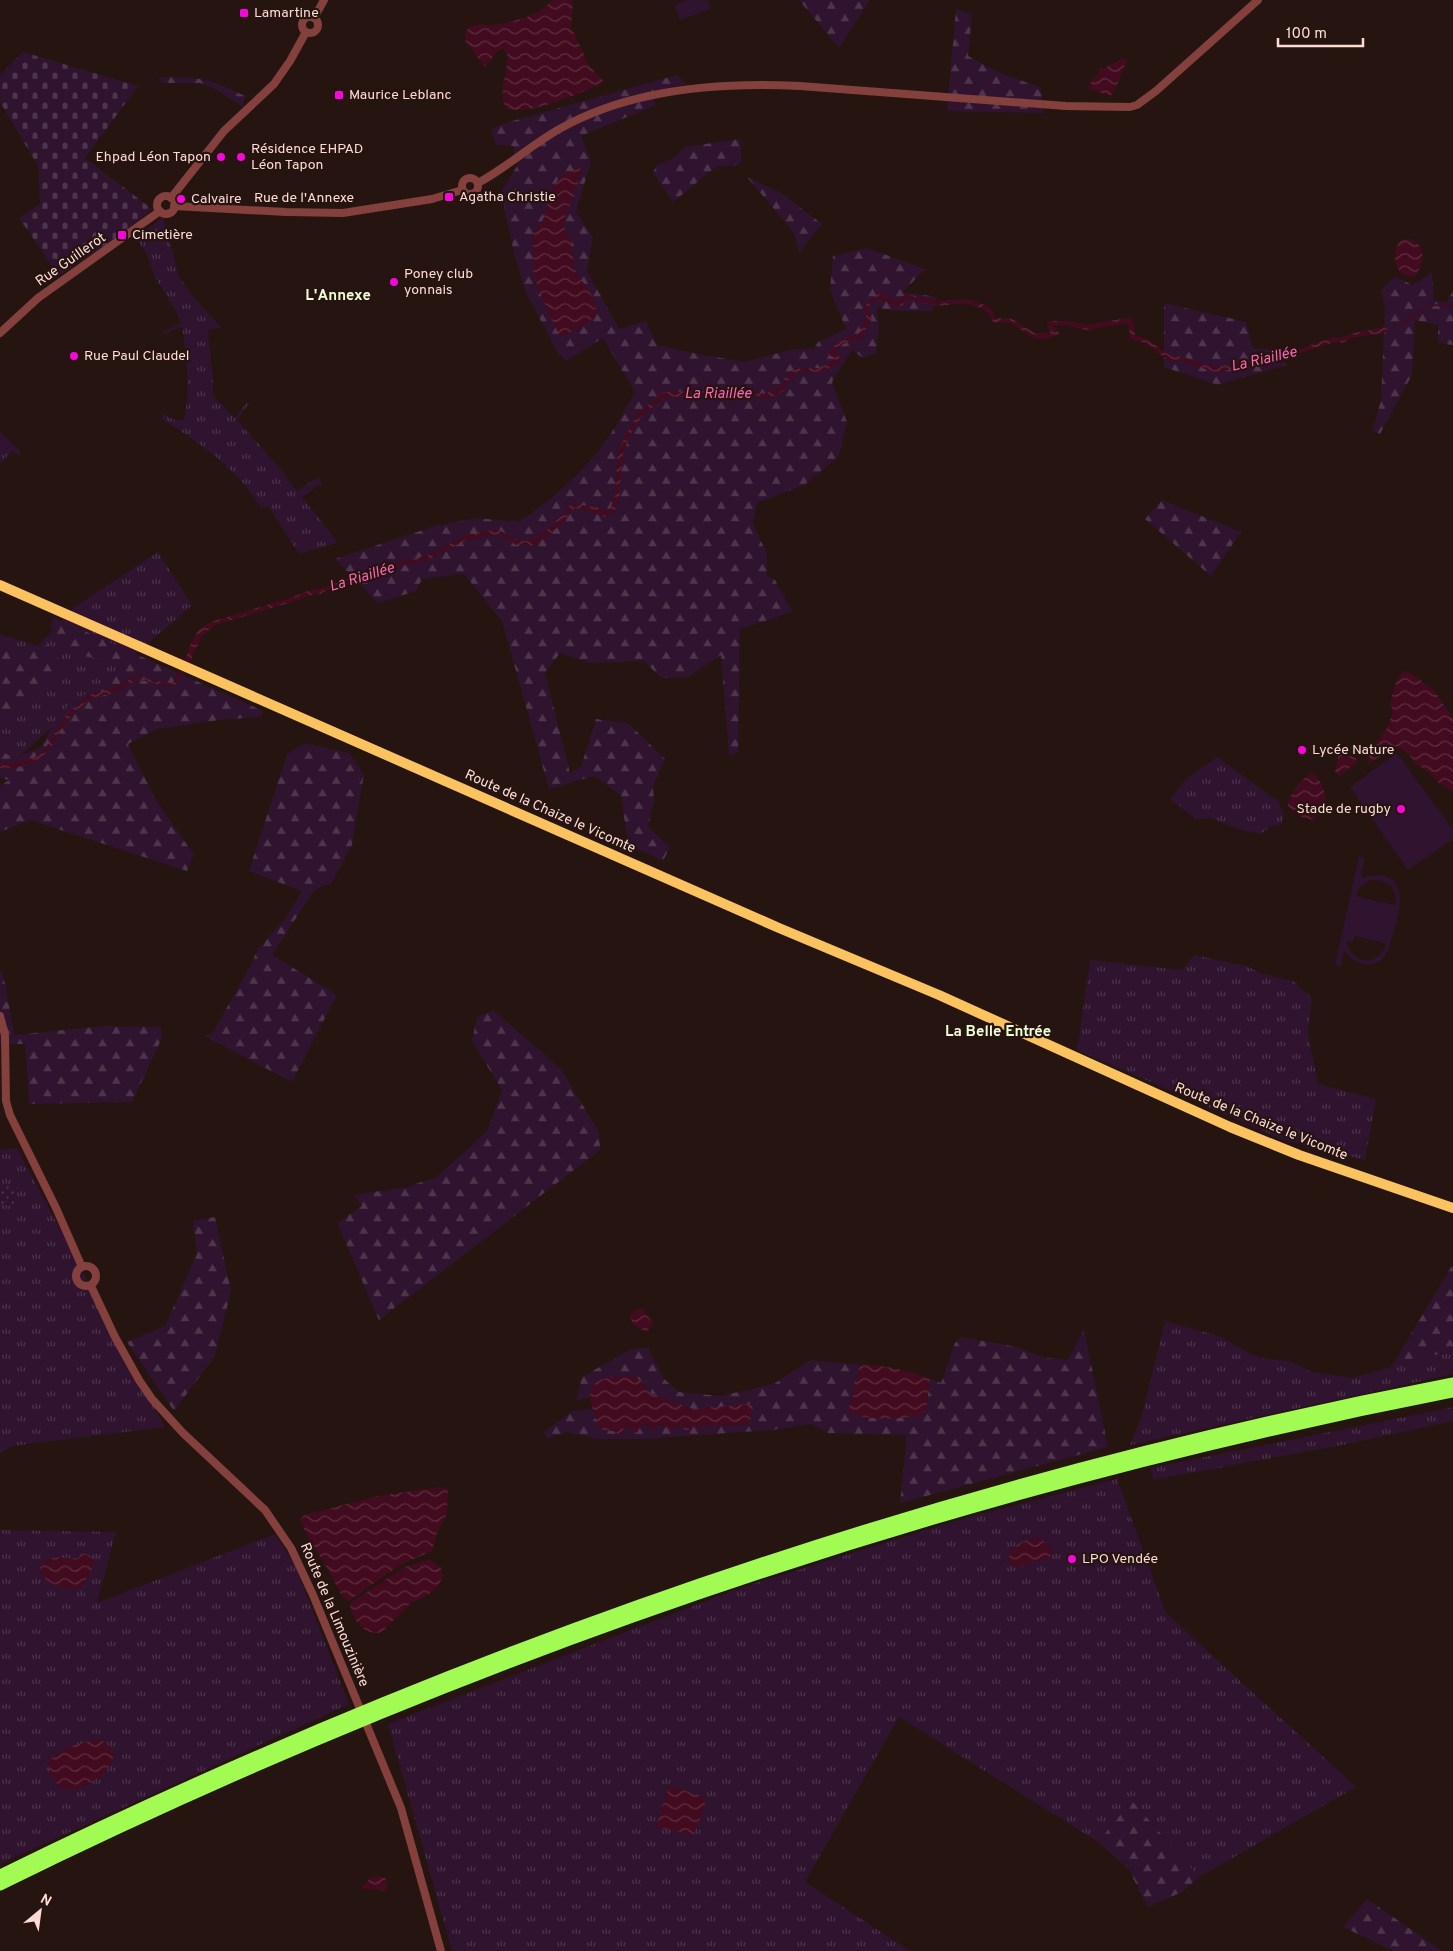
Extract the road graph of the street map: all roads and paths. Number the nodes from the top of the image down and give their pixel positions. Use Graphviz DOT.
graph roads {
  1 [pos="324,0"];
  2 [pos="1258,0"];
  3 [pos="478,183"];
  4 [pos="462,190"];
  5 [pos="171,198"];
  6 [pos="174,206"];
  7 [pos="160,211"];
  8 [pos="0,333"];
  9 [pos="0,585"];
  10 [pos="0,1016"];
  11 [pos="1453,1208"];
  12 [pos="82,1267"];
  13 [pos="91,1286"];
  14 [pos="1453,1383"];
  15 [pos="1453,1392"];
  16 [pos="0,1875"];
  17 [pos="0,1885"];
  18 [pos="441,1951"];
  1 -- 5 [label="street"];
  2 -- 3 [label="street"];
  3 -- 4 [label="street"];
  3 -- 4 [label="street"];
  4 -- 6 [label="street, Rue de l'Annexe"];
  5 -- 6 [label="street"];
  5 -- 7 [label="street"];
  6 -- 7 [label="street"];
  7 -- 8 [label="street, Rue Guillerot"];
  9 -- 11 [label="main road, Route de la Chaize le Vicomte"];
  10 -- 12 [label="street"];
  12 -- 13 [label="street"];
  12 -- 13 [label="street"];
  13 -- 18 [label="street, Route de la Limouzinière"];
  14 -- 16 [label="highway"];
  15 -- 17 [label="highway"];
}
